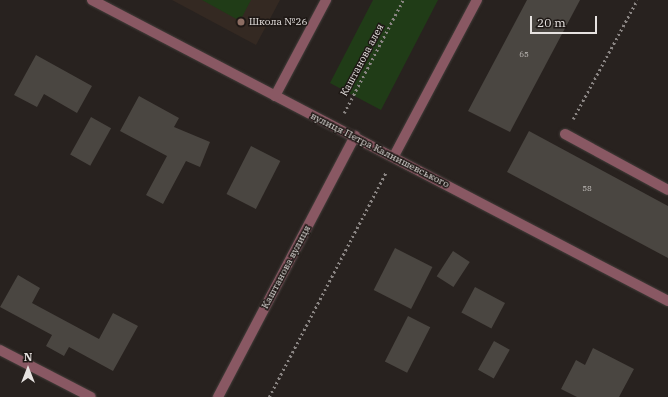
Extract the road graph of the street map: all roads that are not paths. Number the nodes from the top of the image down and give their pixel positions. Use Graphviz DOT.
graph roads {
  1 [pos="92,0"];
  2 [pos="326,0"];
  3 [pos="477,0"];
  4 [pos="275,96"];
  5 [pos="565,134"];
  6 [pos="355,136"];
  7 [pos="394,156"];
  8 [pos="668,190"];
  9 [pos="668,301"];
  10 [pos="0,350"];
  11 [pos="91,397"];
  12 [pos="218,397"];
  1 -- 4 [label="street, вулиця Петра Калнишевського"];
  2 -- 4 [label="street"];
  3 -- 7 [label="street"];
  4 -- 6 [label="street, вулиця Петра Калнишевського"];
  5 -- 8 [label="street"];
  6 -- 7 [label="street, вулиця Петра Калнишевського"];
  6 -- 12 [label="street, Каштанова вулиця"];
  7 -- 9 [label="street, вулиця Петра Калнишевського"];
  10 -- 11 [label="street"];
}
